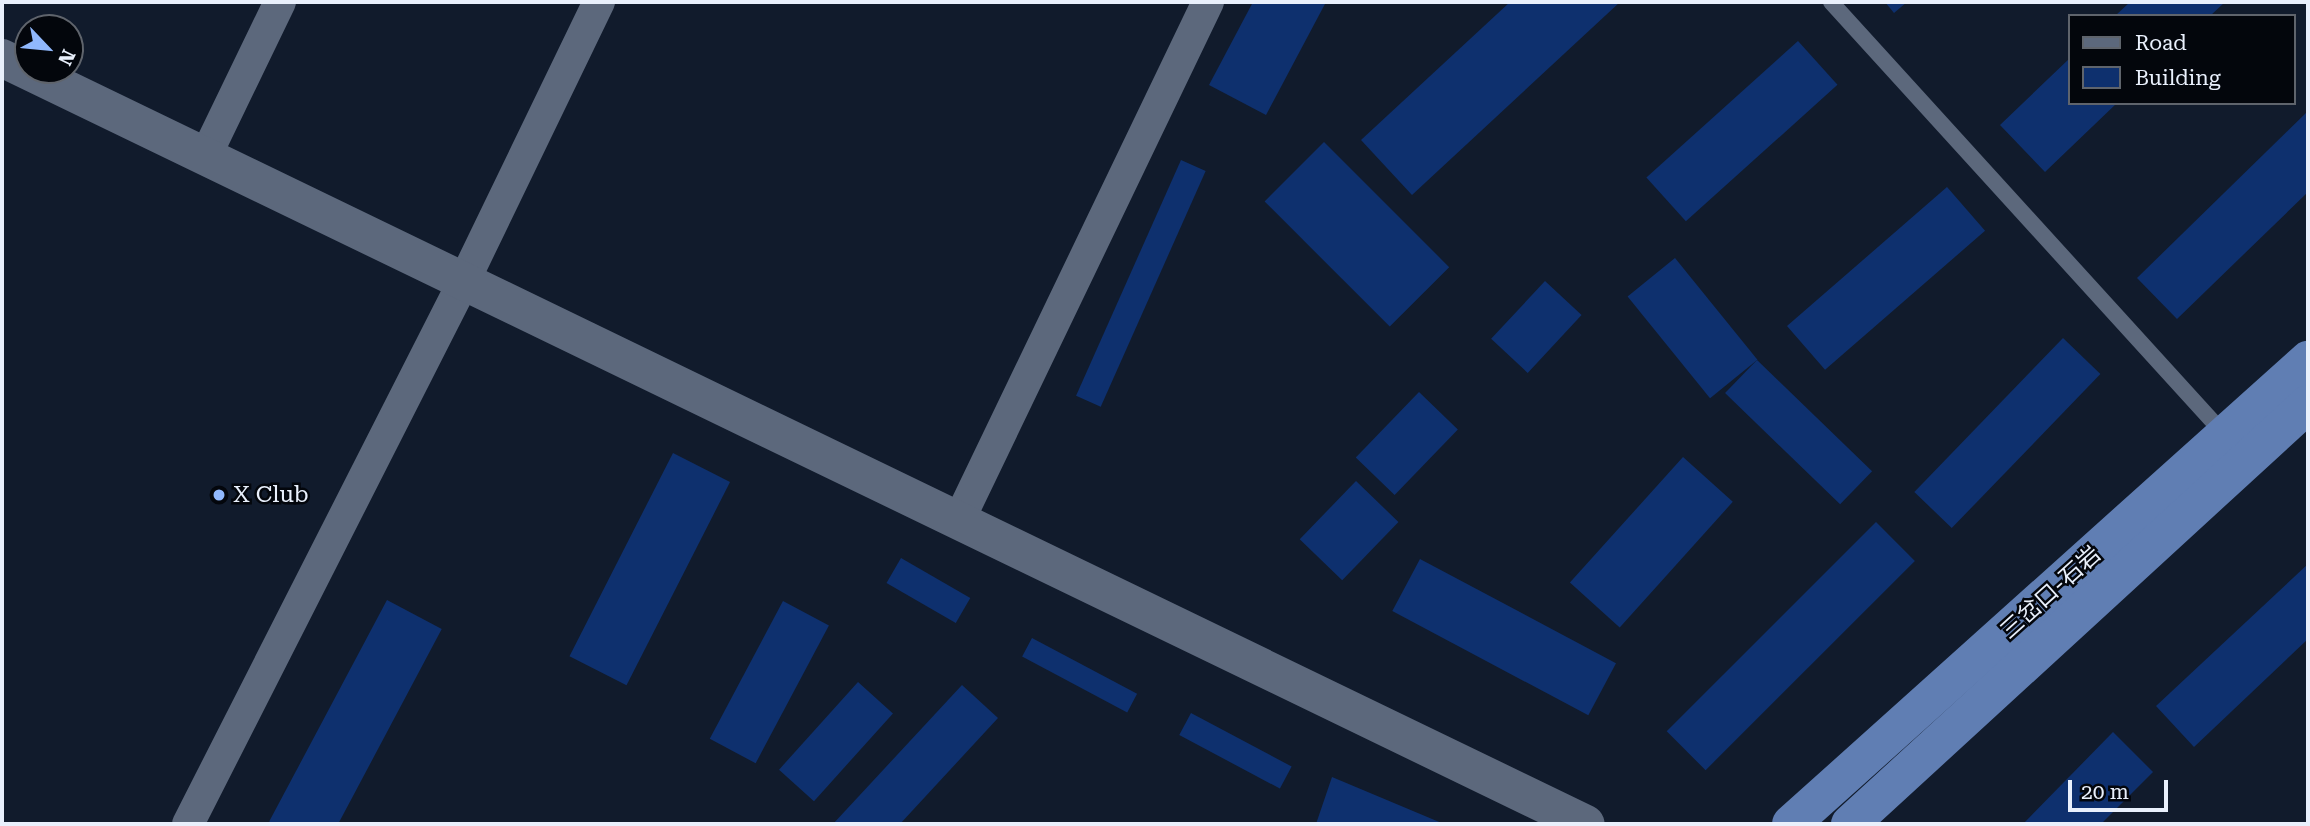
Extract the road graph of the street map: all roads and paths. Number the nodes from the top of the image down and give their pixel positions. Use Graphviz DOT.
graph roads {
  1 [pos="280,2"];
  2 [pos="599,2"];
  3 [pos="1209,2"];
  4 [pos="1831,2"];
  5 [pos="2,58"];
  6 [pos="206,155"];
  7 [pos="465,279"];
  8 [pos="2308,360"];
  9 [pos="2308,404"];
  10 [pos="2226,436"];
  11 [pos="960,520"];
  12 [pos="188,824"];
  13 [pos="1586,824"];
  14 [pos="1791,824"];
  15 [pos="1850,824"];
  1 -- 6 [label="street"];
  2 -- 7 [label="street"];
  3 -- 11 [label="street"];
  4 -- 10 [label="lane"];
  5 -- 6 [label="street"];
  6 -- 7 [label="street"];
  7 -- 11 [label="street"];
  7 -- 12 [label="street"];
  8 -- 10 [label="highway, 三岔口-石岩"];
  9 -- 15 [label="highway, 三岔口-石岩"];
  10 -- 14 [label="highway, 三岔口-石岩"];
  11 -- 13 [label="street"];
}
